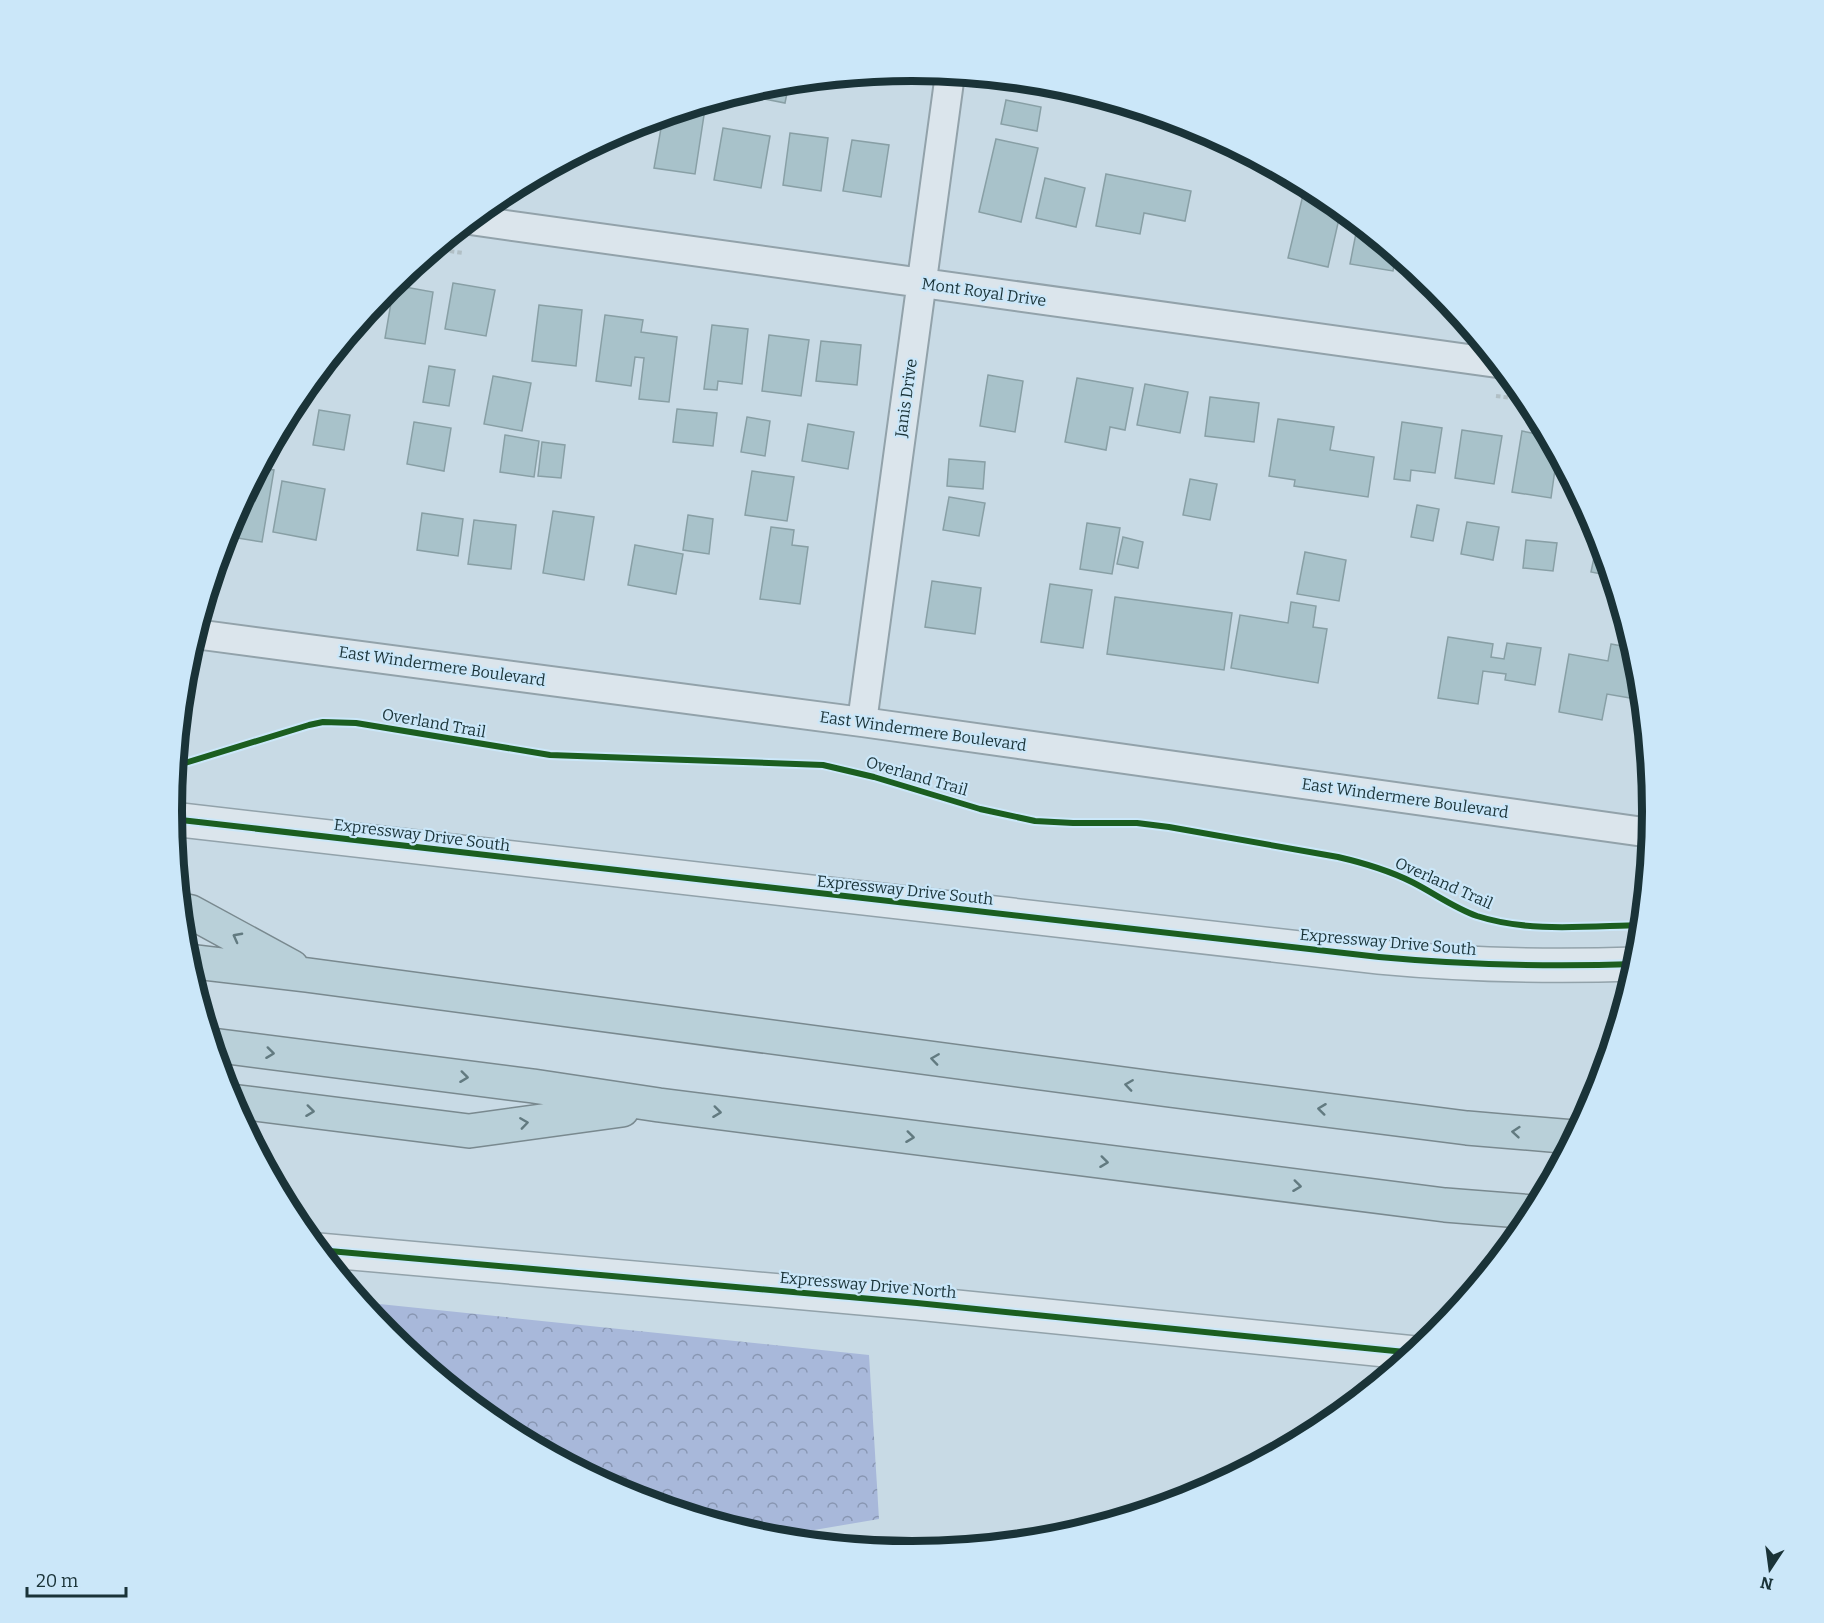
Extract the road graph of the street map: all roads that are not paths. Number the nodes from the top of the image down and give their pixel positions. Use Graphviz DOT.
graph roads {
  1 [pos="949,83"];
  2 [pos="481,222"];
  3 [pos="922,283"];
  4 [pos="1488,362"];
  5 [pos="203,635"];
  6 [pos="862,722"];
  7 [pos="182,820"];
  8 [pos="1642,832"];
  9 [pos="189,912"];
  10 [pos="198,962"];
  11 [pos="1626,964"];
  12 [pos="307,975"];
  13 [pos="220,1046"];
  14 [pos="242,1102"];
  15 [pos="659,1105"];
  16 [pos="1566,1136"];
  17 [pos="1523,1211"];
  18 [pos="328,1251"];
  19 [pos="1404,1352"];
  1 -- 3 [label="street, Janis Drive"];
  2 -- 3 [label="street, Mont Royal Drive"];
  3 -- 4 [label="street, Mont Royal Drive"];
  3 -- 6 [label="street, Janis Drive"];
  5 -- 6 [label="street, East Windermere Boulevard"];
  6 -- 8 [label="street, East Windermere Boulevard"];
  7 -- 11 [label="street, Expressway Drive South"];
  12 -- 9 [label="highway, one-way"];
  10 -- 12 [label="highway"];
  16 -- 12 [label="highway, one-way"];
  13 -- 15 [label="highway, one-way"];
  14 -- 15 [label="highway, one-way"];
  15 -- 17 [label="highway, one-way"];
  18 -- 19 [label="street, Expressway Drive North"];
}
